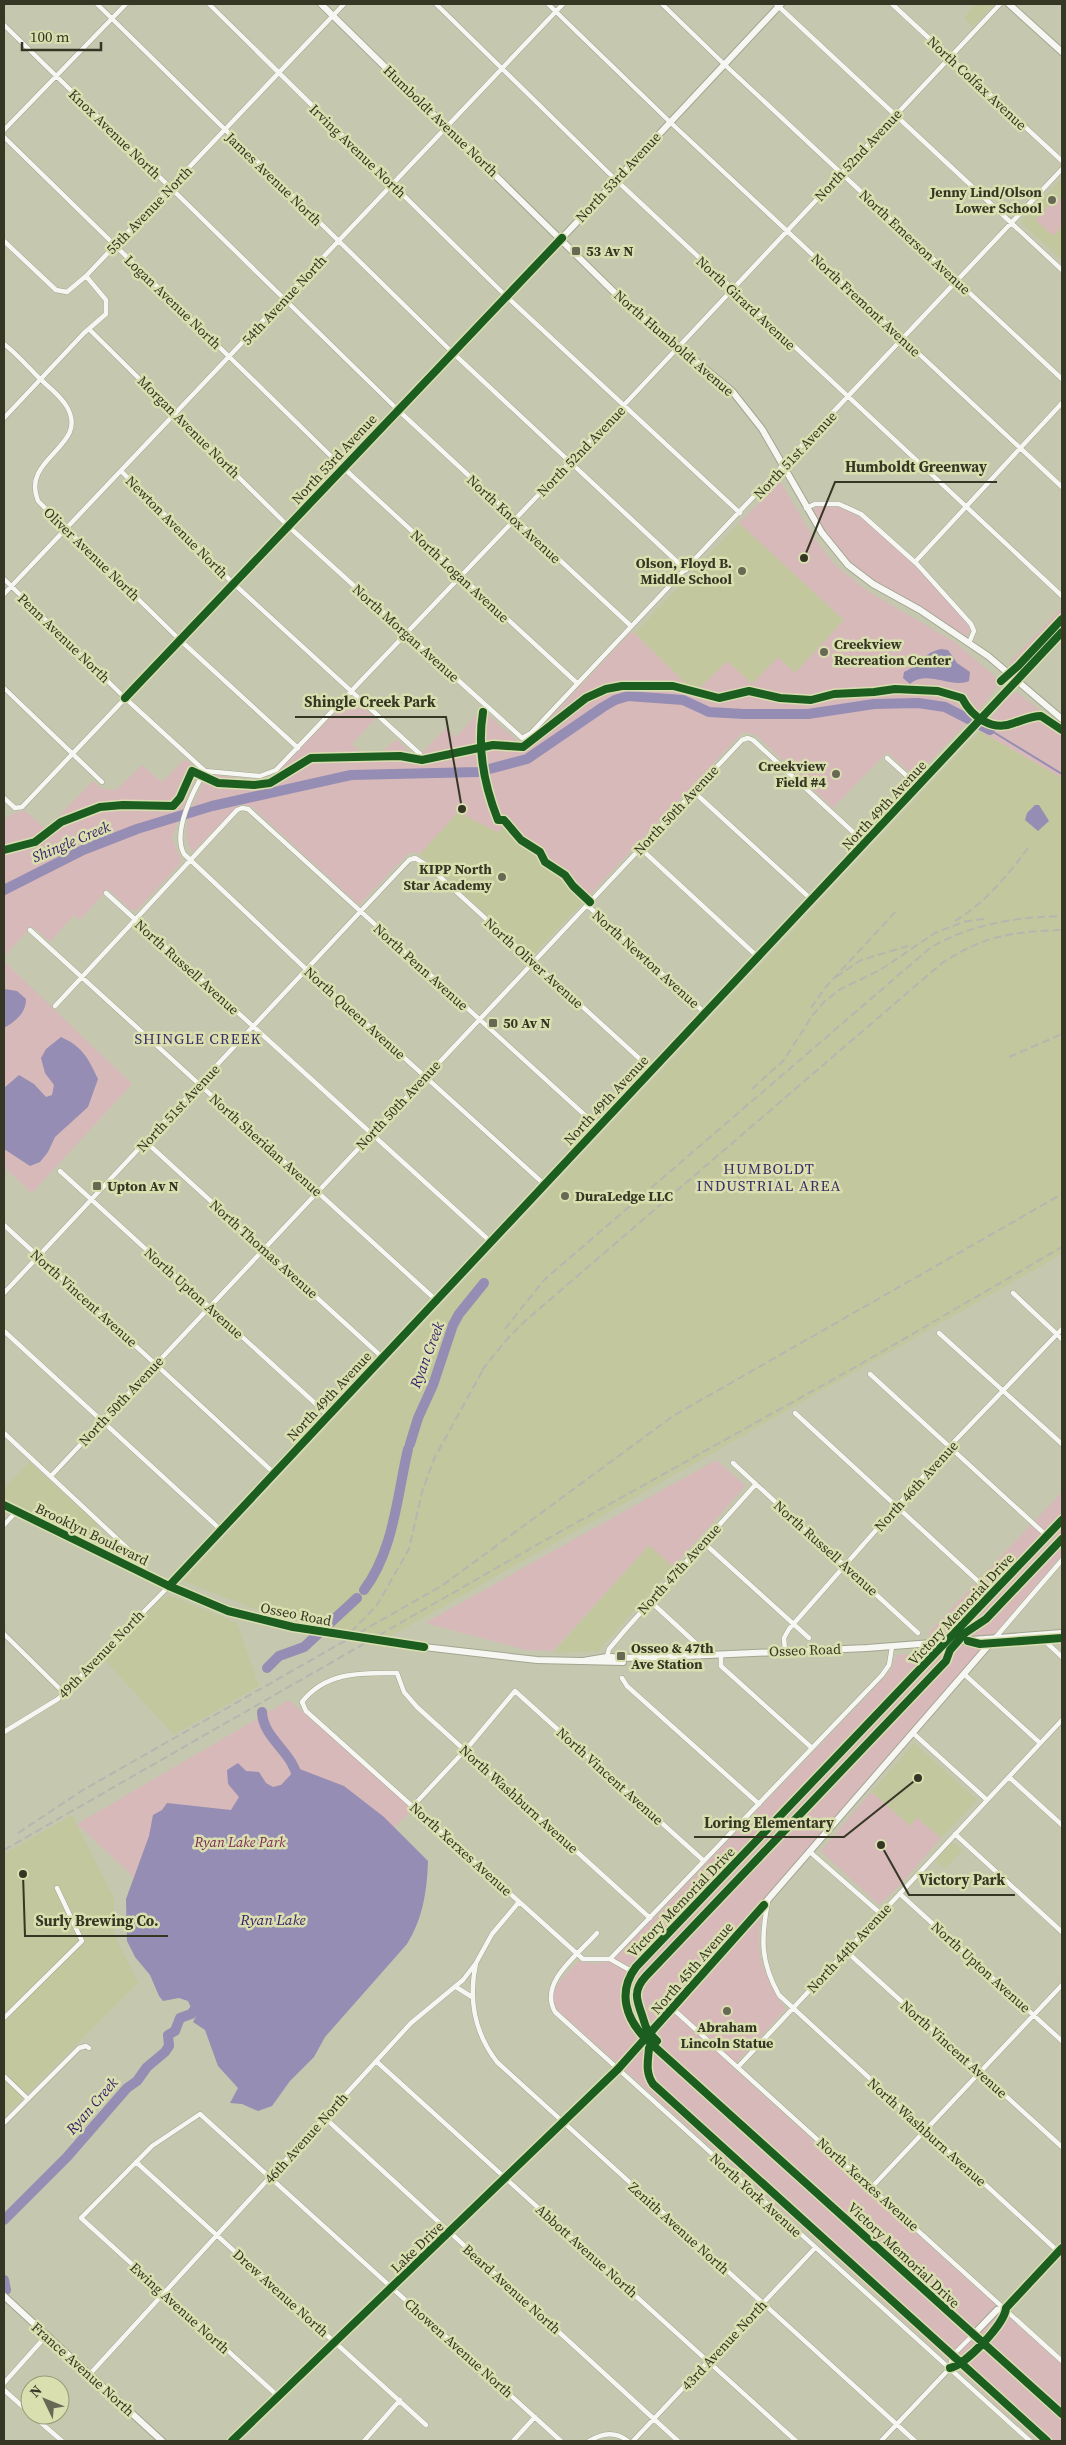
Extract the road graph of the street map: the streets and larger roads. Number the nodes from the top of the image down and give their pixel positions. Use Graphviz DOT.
graph roads {
  1 [pos="97,4"];
  2 [pos="126,4"];
  3 [pos="209,4"];
  4 [pos="321,4"];
  5 [pos="344,4"];
  6 [pos="436,4"];
  7 [pos="548,4"];
  8 [pos="564,4"];
  9 [pos="662,4"];
  10 [pos="892,4"];
  11 [pos="1000,4"];
  12 [pos="1009,4"];
  13 [pos="778,5"];
  14 [pos="556,12"];
  15 [pos="333,16"];
  16 [pos="112,18"];
  17 [pos="4,25"];
  18 [pos="1062,52"];
  19 [pos="950,57"];
  20 [pos="724,64"];
  21 [pos="502,69"];
  22 [pos="278,73"];
  23 [pos="57,76"];
  24 [pos="896,115"];
  25 [pos="670,122"];
  26 [pos="448,128"];
  27 [pos="4,130"];
  28 [pos="225,130"];
  29 [pos="4,137"];
  30 [pos="1062,162"];
  31 [pos="1062,169"];
  32 [pos="841,173"];
  33 [pos="616,180"];
  34 [pos="393,186"];
  35 [pos="170,188"];
  36 [pos="1012,222"];
  37 [pos="786,231"];
  38 [pos="562,238"];
  39 [pos="4,241"];
  40 [pos="339,242"];
  41 [pos="115,246"];
  42 [pos="1062,270"];
  43 [pos="86,276"];
  44 [pos="956,281"];
  45 [pos="732,289"];
  46 [pos="507,297"];
  47 [pos="285,300"];
  48 [pos="89,329"];
  49 [pos="902,339"];
  50 [pos="4,344"];
  51 [pos="678,347"];
  52 [pos="452,354"];
  53 [pos="230,358"];
  54 [pos="40,379"];
  55 [pos="1062,379"];
  56 [pos="848,398"];
  57 [pos="1062,403"];
  58 [pos="624,405"];
  59 [pos="398,410"];
  60 [pos="176,414"];
  61 [pos="4,418"];
  62 [pos="1020,449"];
  63 [pos="569,463"];
  64 [pos="783,466"];
  65 [pos="343,468"];
  66 [pos="121,471"];
  67 [pos="1062,487"];
  68 [pos="806,508"];
  69 [pos="965,508"];
  70 [pos="740,513"];
  71 [pos="515,520"];
  72 [pos="288,526"];
  73 [pos="66,529"];
  74 [pos="915,562"];
  75 [pos="686,570"];
  76 [pos="460,576"];
  77 [pos="4,579"];
  78 [pos="234,583"];
  79 [pos="11,586"];
  80 [pos="4,594"];
  81 [pos="1062,596"];
  82 [pos="631,626"];
  83 [pos="1062,632"];
  84 [pos="406,634"];
  85 [pos="180,640"];
  86 [pos="969,643"];
  87 [pos="1016,682"];
  88 [pos="577,683"];
  89 [pos="4,688"];
  90 [pos="352,691"];
  91 [pos="125,698"];
  92 [pos="1062,719"];
  93 [pos="524,737"];
  94 [pos="298,748"];
  95 [pos="71,754"];
  96 [pos="420,754"];
  97 [pos="887,758"];
  98 [pos="205,771"];
  99 [pos="102,782"];
  100 [pos="918,786"];
  101 [pos="694,792"];
  102 [pos="4,798"];
  103 [pos="865,843"];
  104 [pos="640,848"];
  105 [pos="415,858"];
  106 [pos="190,861"];
  107 [pos="106,893"];
  108 [pos="812,900"];
  109 [pos="587,905"];
  110 [pos="360,912"];
  111 [pos="135,920"];
  112 [pos="30,930"];
  113 [pos="758,957"];
  114 [pos="533,962"];
  115 [pos="307,970"];
  116 [pos="82,976"];
  117 [pos="55,1006"];
  118 [pos="705,1013"];
  119 [pos="479,1019"];
  120 [pos="253,1026"];
  121 [pos="652,1070"];
  122 [pos="426,1077"];
  123 [pos="200,1084"];
  124 [pos="598,1127"];
  125 [pos="371,1134"];
  126 [pos="146,1142"];
  127 [pos="60,1171"];
  128 [pos="544,1184"];
  129 [pos="317,1192"];
  130 [pos="92,1199"];
  131 [pos="4,1225"];
  132 [pos="491,1242"];
  133 [pos="263,1249"];
  134 [pos="38,1256"];
  135 [pos="4,1293"];
  136 [pos="1013,1293"];
  137 [pos="436,1300"];
  138 [pos="210,1307"];
  139 [pos="1062,1329"];
  140 [pos="4,1331"];
  141 [pos="939,1333"];
  142 [pos="1057,1334"];
  143 [pos="1062,1339"];
  144 [pos="382,1357"];
  145 [pos="156,1364"];
  146 [pos="870,1374"];
  147 [pos="1004,1390"];
  148 [pos="795,1414"];
  149 [pos="328,1415"];
  150 [pos="102,1422"];
  151 [pos="4,1432"];
  152 [pos="1062,1444"];
  153 [pos="949,1447"];
  154 [pos="734,1463"];
  155 [pos="274,1473"];
  156 [pos="51,1476"];
  157 [pos="756,1484"];
  158 [pos="4,1505"];
  159 [pos="898,1506"];
  160 [pos="16,1512"];
  161 [pos="1062,1520"];
  162 [pos="4,1525"];
  163 [pos="221,1530"];
  164 [pos="1047,1536"];
  165 [pos="704,1543"];
  166 [pos="1062,1560"];
  167 [pos="846,1565"];
  168 [pos="140,1571"];
  169 [pos="169,1586"];
  170 [pos="992,1594"];
  171 [pos="650,1602"];
  172 [pos="794,1624"];
  173 [pos="918,1633"];
  174 [pos="1062,1633"];
  175 [pos="4,1634"];
  176 [pos="809,1638"];
  177 [pos="1062,1638"];
  178 [pos="1047,1639"];
  179 [pos="992,1641"];
  180 [pos="946,1642"];
  181 [pos="892,1646"];
  182 [pos="785,1651"];
  183 [pos="721,1655"];
  184 [pos="700,1656"];
  185 [pos="607,1657"];
  186 [pos="1062,1657"];
  187 [pos="642,1658"];
  188 [pos="583,1661"];
  189 [pos="964,1674"];
  190 [pos="622,1678"];
  191 [pos="64,1693"];
  192 [pos="302,1702"];
  193 [pos="1062,1720"];
  194 [pos="4,1732"];
  195 [pos="913,1733"];
  196 [pos="1040,1743"];
  197 [pos="812,1748"];
  198 [pos="465,1750"];
  199 [pos="1008,1777"];
  200 [pos="987,1800"];
  201 [pos="759,1804"];
  202 [pos="413,1806"];
  203 [pos="1062,1825"];
  204 [pos="955,1834"];
  205 [pos="810,1852"];
  206 [pos="704,1861"];
  207 [pos="57,1888"];
  208 [pos="900,1894"];
  209 [pos="768,1900"];
  210 [pos="519,1902"];
  211 [pos="881,1914"];
  212 [pos="650,1918"];
  213 [pos="1062,1932"];
  214 [pos="597,1933"];
  215 [pos="846,1951"];
  216 [pos="578,1955"];
  217 [pos="610,1959"];
  218 [pos="476,1963"];
  219 [pos="633,1972"];
  220 [pos="1062,1985"];
  221 [pos="456,1987"];
  222 [pos="472,1997"];
  223 [pos="672,2008"];
  224 [pos="792,2009"];
  225 [pos="1034,2015"];
  226 [pos="4,2018"];
  227 [pos="646,2039"];
  228 [pos="1062,2041"];
  229 [pos="89,2048"];
  230 [pos="376,2061"];
  231 [pos="738,2067"];
  232 [pos="618,2069"];
  233 [pos="980,2072"];
  234 [pos="4,2076"];
  235 [pos="28,2098"];
  236 [pos="325,2118"];
  237 [pos="4,2123"];
  238 [pos="563,2123"];
  239 [pos="925,2131"];
  240 [pos="1062,2147"];
  241 [pos="136,2162"];
  242 [pos="270,2177"];
  243 [pos="507,2178"];
  244 [pos="872,2188"];
  245 [pos="451,2232"];
  246 [pos="217,2235"];
  247 [pos="815,2248"];
  248 [pos="1061,2252"];
  249 [pos="393,2288"];
  250 [pos="164,2293"];
  251 [pos="4,2296"];
  252 [pos="763,2304"];
  253 [pos="1006,2308"];
  254 [pos="973,2335"];
  255 [pos="46,2336"];
  256 [pos="335,2343"];
  257 [pos="982,2343"];
  258 [pos="708,2361"];
  259 [pos="1062,2361"];
  260 [pos="950,2368"];
  261 [pos="89,2375"];
  262 [pos="4,2383"];
  263 [pos="4,2390"];
  264 [pos="279,2397"];
  265 [pos="400,2400"];
  266 [pos="20,2404"];
  267 [pos="1062,2414"];
  268 [pos="535,2417"];
  269 [pos="653,2420"];
  270 [pos="44,2425"];
  271 [pos="426,2425"];
  272 [pos="896,2425"];
  273 [pos="62,2441"];
  274 [pos="162,2441"];
  275 [pos="232,2441"];
  276 [pos="364,2441"];
  277 [pos="512,2441"];
  278 [pos="561,2441"];
  279 [pos="589,2441"];
  280 [pos="628,2441"];
  281 [pos="633,2441"];
  282 [pos="678,2441"];
  283 [pos="796,2441"];
  284 [pos="881,2441"];
  285 [pos="914,2441"];
  286 [pos="1030,2441"];
  1 -- 16 [label="street, James Avenue North"];
  2 -- 16 [label="street"];
  3 -- 22 [label="street, Irving Avenue North"];
  4 -- 15 [label="street, Humboldt Avenue North"];
  5 -- 15 [label="street, 55th Avenue North"];
  6 -- 21 [label="street, North Girard Avenue"];
  7 -- 14 [label="street, North Fremont Avenue"];
  8 -- 14 [label="street, 54th Avenue North"];
  9 -- 20 [label="street, North Emerson Avenue"];
  10 -- 19 [label="street, North Colfax Avenue"];
  11 -- 19 [label="street, North 52nd Avenue"];
  12 -- 18 [label="street"];
  13 -- 20 [label="street, North 53rd Avenue"];
  13 -- 24 [label="street"];
  14 -- 21 [label="street, 54th Avenue North"];
  14 -- 25 [label="street, North Fremont Avenue"];
  15 -- 22 [label="street, 55th Avenue North"];
  15 -- 26 [label="street, Humboldt Avenue North"];
  16 -- 23 [label="street"];
  16 -- 28 [label="street, James Avenue North"];
  17 -- 23 [label="street, Knox Avenue North"];
  19 -- 24 [label="street, North 52nd Avenue"];
  19 -- 30 [label="street, North Colfax Avenue"];
  20 -- 25 [label="street, North 53rd Avenue"];
  20 -- 32 [label="street, North Emerson Avenue"];
  21 -- 26 [label="street, 54th Avenue North"];
  21 -- 33 [label="street, North Girard Avenue"];
  22 -- 28 [label="street, 55th Avenue North"];
  22 -- 34 [label="street, Irving Avenue North"];
  23 -- 27 [label="street"];
  23 -- 35 [label="street, Knox Avenue North"];
  24 -- 32 [label="street, North 52nd Avenue"];
  24 -- 36 [label="street"];
  25 -- 33 [label="street, North 53rd Avenue"];
  25 -- 37 [label="street, North Fremont Avenue"];
  26 -- 34 [label="street, 54th Avenue North"];
  26 -- 38 [label="street, Humboldt Avenue North"];
  28 -- 35 [label="street, 55th Avenue North"];
  28 -- 40 [label="street, James Avenue North"];
  29 -- 41 [label="street, Logan Avenue North"];
  31 -- 36 [label="street, North 51st Avenue"];
  32 -- 37 [label="street, North 52nd Avenue"];
  32 -- 44 [label="street, North Emerson Avenue"];
  33 -- 38 [label="street, North 53rd Avenue"];
  33 -- 45 [label="street, North Girard Avenue"];
  34 -- 40 [label="street, 54th Avenue North"];
  34 -- 46 [label="street, Irving Avenue North"];
  35 -- 41 [label="street, 55th Avenue North"];
  35 -- 47 [label="street, Knox Avenue North"];
  36 -- 42 [label="street"];
  36 -- 44 [label="street, North 51st Avenue"];
  37 -- 45 [label="street, North 52nd Avenue"];
  37 -- 49 [label="street, North Fremont Avenue"];
  38 -- 46 [label="street, North 53rd Avenue"];
  38 -- 51 [label="street, North Humboldt Avenue"];
  39 -- 43 [label="street"];
  40 -- 47 [label="street, 54th Avenue North"];
  40 -- 52 [label="street, James Avenue North"];
  41 -- 43 [label="street, 55th Avenue North"];
  41 -- 53 [label="street, Logan Avenue North"];
  43 -- 48 [label="street"];
  44 -- 49 [label="street, North 51st Avenue"];
  44 -- 55 [label="street, North Emerson Avenue"];
  45 -- 51 [label="street, North 52nd Avenue"];
  45 -- 56 [label="street, North Girard Avenue"];
  46 -- 52 [label="street, North 53rd Avenue"];
  46 -- 58 [label="street, Irving Avenue North"];
  47 -- 53 [label="street, 54th Avenue North"];
  47 -- 59 [label="street, Knox Avenue North"];
  48 -- 54 [label="street"];
  48 -- 60 [label="street, Morgan Avenue North"];
  49 -- 56 [label="street, North 51st Avenue"];
  49 -- 62 [label="street, North Fremont Avenue"];
  50 -- 54 [label="street, Oliver Avenue North"];
  51 -- 58 [label="street, North 52nd Avenue"];
  51 -- 64 [label="street, North Humboldt Avenue"];
  52 -- 59 [label="street, North 53rd Avenue"];
  52 -- 63 [label="street, James Avenue North"];
  53 -- 60 [label="street, 54th Avenue North"];
  53 -- 65 [label="street, Logan Avenue North"];
  54 -- 61 [label="street"];
  54 -- 73 [label="street, Oliver Avenue North"];
  56 -- 64 [label="street, North 51st Avenue"];
  56 -- 69 [label="street, North Girard Avenue"];
  57 -- 62 [label="street"];
  58 -- 63 [label="street, North 52nd Avenue"];
  58 -- 70 [label="street, Irving Avenue North"];
  59 -- 65 [label="street, North 53rd Avenue"];
  59 -- 71 [label="street, North Knox Avenue"];
  60 -- 66 [label="street, 54th Avenue North"];
  60 -- 72 [label="street, Morgan Avenue North"];
  62 -- 67 [label="street, North Fremont Avenue"];
  62 -- 69 [label="street"];
  63 -- 71 [label="street, North 52nd Avenue"];
  63 -- 75 [label="street, James Avenue North"];
  64 -- 68 [label="street, North Humboldt Avenue"];
  64 -- 70 [label="street, North 51st Avenue"];
  65 -- 72 [label="street, North 53rd Avenue"];
  65 -- 76 [label="street, North Logan Avenue"];
  66 -- 73 [label="street, 54th Avenue North"];
  66 -- 78 [label="street, Newton Avenue North"];
  68 -- 74 [label="street"];
  68 -- 86 [label="street, North Humboldt Avenue"];
  69 -- 74 [label="street"];
  69 -- 81 [label="street, North Girard Avenue"];
  70 -- 75 [label="street, North 51st Avenue"];
  71 -- 76 [label="street, North 52nd Avenue"];
  71 -- 82 [label="street, North Knox Avenue"];
  72 -- 78 [label="street, North 53rd Avenue"];
  72 -- 84 [label="street, North Morgan Avenue"];
  73 -- 79 [label="street, 54th Avenue North"];
  73 -- 85 [label="street, Oliver Avenue North"];
  74 -- 86 [label="street"];
  75 -- 82 [label="street, North 51st Avenue"];
  76 -- 84 [label="street, North 52nd Avenue"];
  76 -- 88 [label="street, North Logan Avenue"];
  77 -- 79 [label="street, Penn Avenue North"];
  78 -- 85 [label="street, North 53rd Avenue"];
  78 -- 90 [label="street"];
  79 -- 80 [label="street, 54th Avenue North"];
  79 -- 91 [label="street, Penn Avenue North"];
  82 -- 88 [label="street, North 51st Avenue"];
  83 -- 87 [label="street, North 49th Avenue"];
  84 -- 90 [label="street, North 52nd Avenue"];
  84 -- 93 [label="street, North Morgan Avenue"];
  85 -- 91 [label="street, North 53rd Avenue"];
  85 -- 94 [label="street"];
  86 -- 87 [label="street, North Humboldt Avenue"];
  87 -- 92 [label="street, North Humboldt Avenue"];
  87 -- 100 [label="street, North 49th Avenue"];
  88 -- 93 [label="street, North 51st Avenue"];
  89 -- 95 [label="street"];
  90 -- 94 [label="street, North 52nd Avenue"];
  90 -- 96 [label="street"];
  91 -- 95 [label="street, North 53rd Avenue"];
  91 -- 98 [label="street"];
  94 -- 98 [label="street, North 52nd Avenue"];
  95 -- 99 [label="street"];
  95 -- 102 [label="street, North 53rd Avenue"];
  97 -- 100 [label="street"];
  98 -- 106 [label="street"];
  100 -- 103 [label="street, North 49th Avenue"];
  101 -- 103 [label="street, North 50th Avenue"];
  101 -- 104 [label="street, North 50th Avenue"];
  101 -- 108 [label="street"];
  103 -- 108 [label="street, North 49th Avenue"];
  104 -- 109 [label="street, North 50th Avenue"];
  104 -- 113 [label="street"];
  105 -- 110 [label="street, North 51st Avenue"];
  105 -- 114 [label="street, North Oliver Avenue"];
  106 -- 110 [label="street, North Penn Avenue"];
  106 -- 111 [label="street"];
  106 -- 115 [label="street, North Queen Avenue"];
  107 -- 111 [label="street, North Russell Avenue"];
  108 -- 113 [label="street, North 49th Avenue"];
  109 -- 114 [label="street, North 50th Avenue"];
  109 -- 118 [label="street, North Newton Avenue"];
  110 -- 115 [label="street, North 51st Avenue"];
  110 -- 119 [label="street, North Penn Avenue"];
  111 -- 116 [label="street"];
  111 -- 120 [label="street, North Russell Avenue"];
  112 -- 116 [label="street, North Sheridan Avenue"];
  113 -- 118 [label="street, North 49th Avenue"];
  114 -- 119 [label="street, North 50th Avenue"];
  114 -- 121 [label="street, North Oliver Avenue"];
  115 -- 120 [label="street, North 51st Avenue"];
  115 -- 122 [label="street, North Queen Avenue"];
  116 -- 117 [label="street"];
  116 -- 123 [label="street, North Sheridan Avenue"];
  118 -- 121 [label="street, North 49th Avenue"];
  119 -- 122 [label="street, North 50th Avenue"];
  119 -- 124 [label="street, North Penn Avenue"];
  120 -- 123 [label="street, North 51st Avenue"];
  120 -- 125 [label="street, North Russell Avenue"];
  121 -- 124 [label="street, North 49th Avenue"];
  122 -- 125 [label="street, North 50th Avenue"];
  122 -- 128 [label="street, North Queen Avenue"];
  123 -- 126 [label="street, North 51st Avenue"];
  123 -- 129 [label="street, North Sheridan Avenue"];
  124 -- 128 [label="street, North 49th Avenue"];
  125 -- 129 [label="street, North 50th Avenue"];
  125 -- 132 [label="street, North Russell Avenue"];
  126 -- 130 [label="street, North 51st Avenue"];
  126 -- 133 [label="street, North Thomas Avenue"];
  127 -- 130 [label="street, North Upton Avenue"];
  128 -- 132 [label="street, North 49th Avenue"];
  129 -- 133 [label="street, North 50th Avenue"];
  129 -- 137 [label="street, North Sheridan Avenue"];
  130 -- 134 [label="street, North 51st Avenue"];
  130 -- 138 [label="street, North Upton Avenue"];
  131 -- 134 [label="street, North Vincent Avenue"];
  132 -- 137 [label="street, North 49th Avenue"];
  133 -- 138 [label="street, North 50th Avenue"];
  133 -- 144 [label="street, North Thomas Avenue"];
  134 -- 135 [label="street, North 51st Avenue"];
  134 -- 145 [label="street, North Vincent Avenue"];
  136 -- 142 [label="street"];
  137 -- 144 [label="street, North 49th Avenue"];
  138 -- 145 [label="street, North 50th Avenue"];
  138 -- 149 [label="street, North Upton Avenue"];
  139 -- 142 [label="street, North 46th Avenue"];
  140 -- 150 [label="street"];
  141 -- 147 [label="street"];
  142 -- 143 [label="street"];
  142 -- 147 [label="street, North 46th Avenue"];
  144 -- 149 [label="street, North 49th Avenue"];
  145 -- 150 [label="street, North 50th Avenue"];
  145 -- 155 [label="street, North Vincent Avenue"];
  146 -- 153 [label="street"];
  147 -- 152 [label="street"];
  147 -- 153 [label="street, North 46th Avenue"];
  148 -- 159 [label="street"];
  149 -- 155 [label="street, North 49th Avenue"];
  150 -- 156 [label="street, North 50th Avenue"];
  150 -- 163 [label="street"];
  151 -- 156 [label="street"];
  153 -- 159 [label="street, North 46th Avenue"];
  153 -- 164 [label="street"];
  154 -- 157 [label="street, North Russell Avenue"];
  155 -- 163 [label="street, North 49th Avenue"];
  156 -- 168 [label="street"];
  157 -- 165 [label="street, North 47th Avenue"];
  157 -- 167 [label="street, North Russell Avenue"];
  158 -- 160 [label="street, Brooklyn Boulevard"];
  159 -- 167 [label="street, North 46th Avenue"];
  159 -- 170 [label="street"];
  160 -- 162 [label="street"];
  160 -- 168 [label="street, Brooklyn Boulevard"];
  161 -- 164 [label="street, Victory Memorial Drive"];
  163 -- 169 [label="street, North 49th Avenue"];
  164 -- 170 [label="street, Victory Memorial Drive"];
  165 -- 171 [label="street, North 47th Avenue"];
  165 -- 172 [label="street"];
  166 -- 179 [label="street, North 45th Avenue"];
  167 -- 172 [label="street, North 46th Avenue"];
  167 -- 173 [label="street, North Russell Avenue"];
  168 -- 169 [label="street, Brooklyn Boulevard"];
  169 -- 188 [label="street, Osseo Road, bridge"];
  169 -- 191 [label="street, 49th Avenue North"];
  170 -- 180 [label="street, Victory Memorial Drive"];
  171 -- 184 [label="street"];
  171 -- 185 [label="street, North 47th Avenue"];
  172 -- 176 [label="street"];
  172 -- 182 [label="street, North 46th Avenue"];
  174 -- 179 [label="street, Osseo Road"];
  175 -- 191 [label="street"];
  177 -- 178 [label="street, Osseo Road"];
  178 -- 179 [label="street, Osseo Road"];
  178 -- 186 [label="street"];
  179 -- 180 [label="street, Osseo Road"];
  179 -- 189 [label="street, North 45th Avenue"];
  180 -- 181 [label="street, Osseo Road"];
  180 -- 219 [label="street, Victory Memorial Drive"];
  181 -- 182 [label="street, Osseo Road"];
  181 -- 197 [label="street, Victory Memorial Drive"];
  182 -- 183 [label="street, Osseo Road"];
  183 -- 184 [label="street, Osseo Road"];
  183 -- 197 [label="street"];
  184 -- 187 [label="street, Osseo Road"];
  185 -- 187 [label="street, Osseo Road"];
  185 -- 188 [label="street, Osseo Road"];
  187 -- 188 [label="street, Osseo Road"];
  189 -- 195 [label="street, North 45th Avenue"];
  189 -- 196 [label="street"];
  190 -- 201 [label="street"];
  191 -- 194 [label="street, 49th Avenue North"];
  192 -- 198 [label="street, North Washburn Avenue"];
  192 -- 202 [label="street, North Xerxes Avenue"];
  193 -- 196 [label="street, North 44th Avenue"];
  195 -- 200 [label="street"];
  195 -- 205 [label="street, North 45th Avenue"];
  196 -- 199 [label="street, North 44th Avenue"];
  197 -- 201 [label="street, Victory Memorial Drive"];
  198 -- 202 [label="street"];
  198 -- 206 [label="street, North Vincent Avenue"];
  198 -- 212 [label="street, North Washburn Avenue"];
  199 -- 200 [label="street, North 44th Avenue"];
  199 -- 203 [label="street"];
  200 -- 204 [label="street, North 44th Avenue"];
  201 -- 206 [label="street, Victory Memorial Drive"];
  202 -- 210 [label="street, North Xerxes Avenue"];
  204 -- 208 [label="street, North 44th Avenue"];
  204 -- 213 [label="street"];
  205 -- 209 [label="street, North 45th Avenue"];
  205 -- 211 [label="street"];
  206 -- 212 [label="street, Victory Memorial Drive"];
  207 -- 226 [label="street"];
  208 -- 211 [label="street, North 44th Avenue"];
  208 -- 225 [label="street, North Upton Avenue"];
  209 -- 223 [label="street, North 45th Avenue"];
  209 -- 224 [label="street, North Washburn Avenue"];
  210 -- 216 [label="street, North Xerxes Avenue"];
  210 -- 218 [label="street, 46th Avenue North"];
  211 -- 215 [label="street, North 44th Avenue"];
  212 -- 217 [label="street, Victory Memorial Drive"];
  214 -- 216 [label="street, North York Avenue"];
  215 -- 224 [label="street, North 44th Avenue"];
  215 -- 233 [label="street, North Vincent Avenue"];
  216 -- 217 [label="street"];
  216 -- 232 [label="street, North York Avenue"];
  217 -- 219 [label="street"];
  218 -- 221 [label="street, 46th Avenue North"];
  218 -- 222 [label="street, Zenith Avenue North"];
  219 -- 227 [label="street, Victory Memorial Drive"];
  220 -- 225 [label="street"];
  221 -- 222 [label="street"];
  221 -- 230 [label="street, 46th Avenue North"];
  222 -- 238 [label="street, Zenith Avenue North"];
  223 -- 227 [label="street, North 45th Avenue"];
  223 -- 231 [label="street, North Xerxes Avenue"];
  224 -- 231 [label="street, North 44th Avenue"];
  224 -- 239 [label="street, North Washburn Avenue"];
  225 -- 228 [label="street, North Upton Avenue"];
  225 -- 233 [label="street"];
  227 -- 232 [label="street, North 45th Avenue"];
  227 -- 254 [label="street, Victory Memorial Drive"];
  229 -- 235 [label="street"];
  230 -- 236 [label="street, 46th Avenue North"];
  230 -- 243 [label="street, Abbott Avenue North"];
  231 -- 244 [label="street, North Xerxes Avenue"];
  232 -- 238 [label="street, Lake Drive"];
  232 -- 247 [label="street, North York Avenue"];
  233 -- 239 [label="street"];
  233 -- 240 [label="street, North Vincent Avenue"];
  234 -- 235 [label="street"];
  235 -- 237 [label="street"];
  236 -- 242 [label="street, 46th Avenue North"];
  236 -- 245 [label="street, Beard Avenue North"];
  238 -- 243 [label="street, Lake Drive"];
  238 -- 252 [label="street, Zenith Avenue North"];
  239 -- 244 [label="street"];
  239 -- 248 [label="street, North Washburn Avenue"];
  241 -- 242 [label="street, Chowen Avenue North"];
  241 -- 246 [label="street, Drew Avenue North"];
  241 -- 250 [label="street, Ewing Avenue North"];
  242 -- 246 [label="street, 46th Avenue North"];
  242 -- 249 [label="street, Chowen Avenue North"];
  243 -- 245 [label="street, Lake Drive"];
  243 -- 258 [label="street, Abbott Avenue North"];
  244 -- 253 [label="street, North Xerxes Avenue"];
  245 -- 249 [label="street, Lake Drive"];
  245 -- 269 [label="street, Beard Avenue North"];
  246 -- 250 [label="street, 46th Avenue North"];
  246 -- 256 [label="street, Drew Avenue North"];
  247 -- 252 [label="street, 43rd Avenue North"];
  247 -- 260 [label="street, North York Avenue"];
  248 -- 253 [label="street"];
  249 -- 256 [label="street, Lake Drive"];
  249 -- 268 [label="street, Chowen Avenue North"];
  250 -- 261 [label="street, 46th Avenue North"];
  250 -- 264 [label="street, Ewing Avenue North"];
  251 -- 255 [label="street, France Avenue North"];
  252 -- 258 [label="street, 43rd Avenue North"];
  252 -- 272 [label="street, Zenith Avenue North"];
  253 -- 254 [label="street"];
  253 -- 257 [label="street"];
  253 -- 259 [label="street, North Xerxes Avenue"];
  254 -- 257 [label="street, Victory Memorial Drive"];
  254 -- 260 [label="street"];
  255 -- 261 [label="street, France Avenue North"];
  255 -- 262 [label="street"];
  256 -- 264 [label="street, Lake Drive"];
  256 -- 265 [label="street, Drew Avenue North"];
  257 -- 260 [label="street"];
  257 -- 267 [label="street, Victory Memorial Drive"];
  258 -- 269 [label="street, 43rd Avenue North"];
  258 -- 283 [label="street, Abbott Avenue North"];
  260 -- 272 [label="street"];
  260 -- 286 [label="street, North York Avenue"];
  261 -- 274 [label="street, France Avenue North"];
  263 -- 266 [label="street"];
  264 -- 275 [label="street, Lake Drive"];
  265 -- 271 [label="street, Drew Avenue North"];
  265 -- 276 [label="street"];
  268 -- 277 [label="street"];
  268 -- 278 [label="street, Chowen Avenue North"];
  269 -- 281 [label="street, 43rd Avenue North"];
  269 -- 282 [label="street, Beard Avenue North"];
  270 -- 273 [label="street"];
  272 -- 284 [label="street"];
  272 -- 285 [label="street, Zenith Avenue North"];
  279 -- 280 [label="street"];
}
